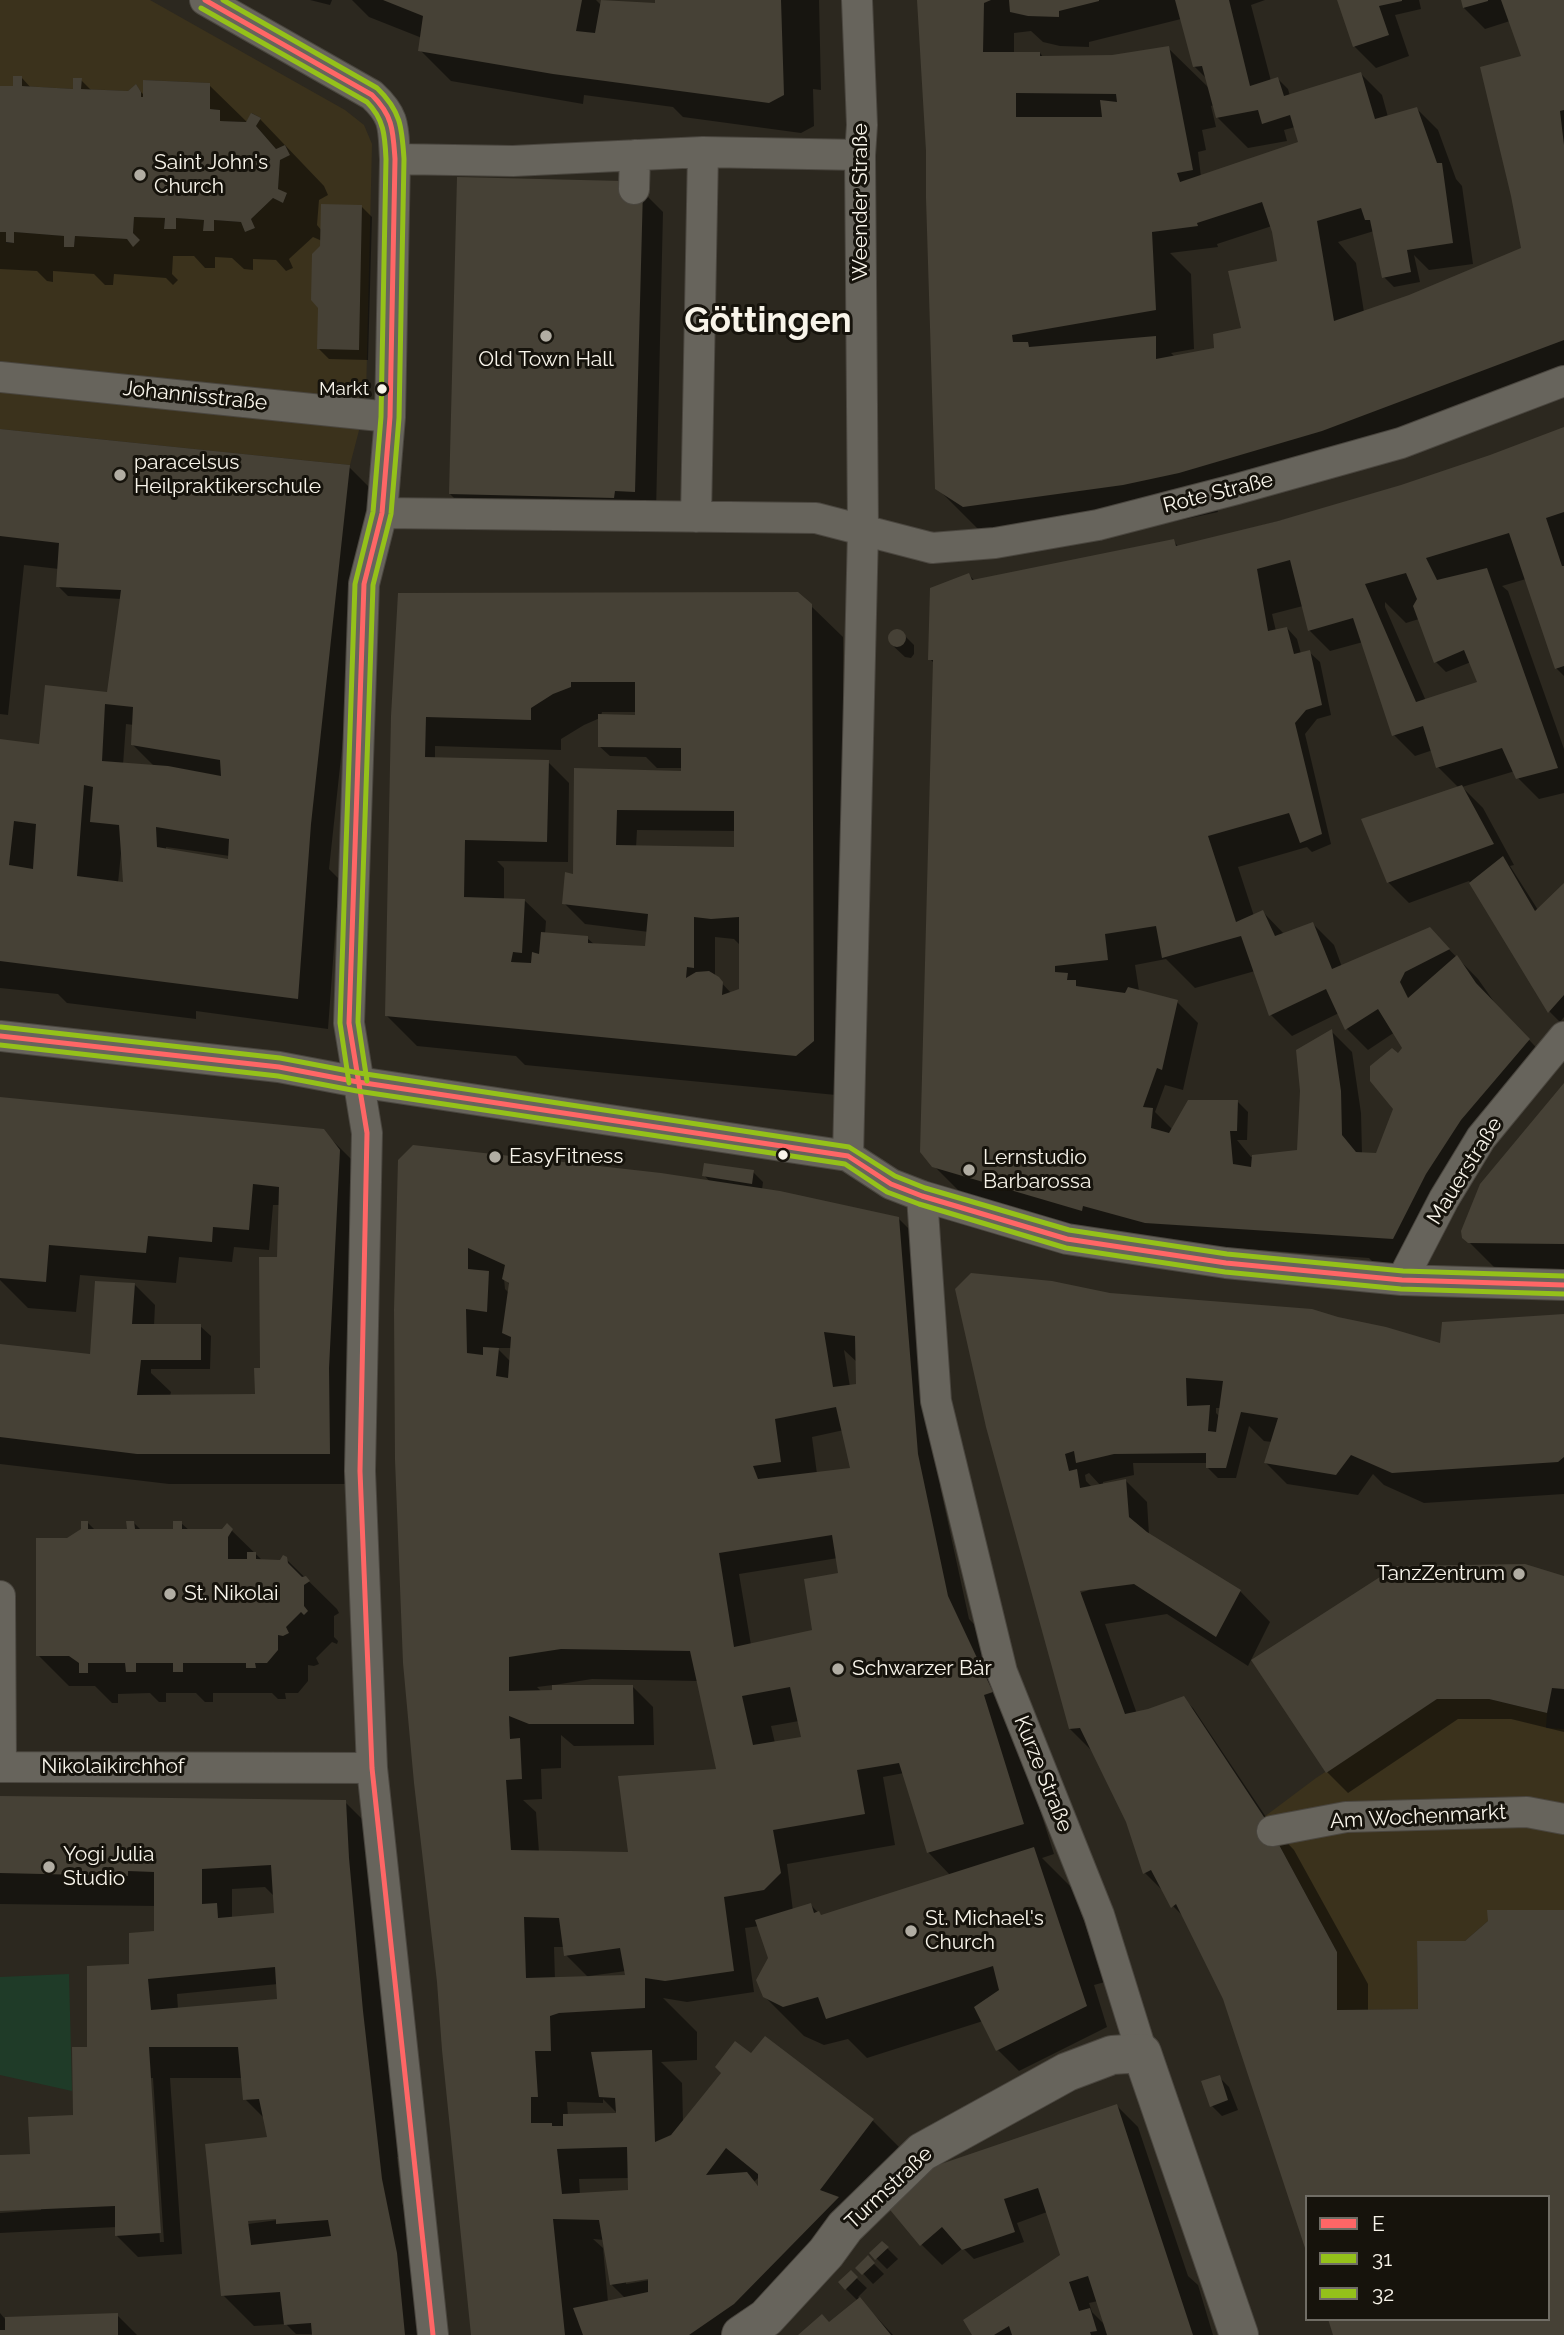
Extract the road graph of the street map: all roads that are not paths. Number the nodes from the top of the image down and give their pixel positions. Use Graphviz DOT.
graph roads {
  1 [pos="205,0"];
  2 [pos="857,0"];
  3 [pos="704,152"];
  4 [pos="635,155"];
  5 [pos="860,155"];
  6 [pos="395,159"];
  7 [pos="634,189"];
  8 [pos="0,377"];
  9 [pos="1564,381"];
  10 [pos="390,417"];
  11 [pos="382,513"];
  12 [pos="696,517"];
  13 [pos="863,531"];
  14 [pos="0,1036"];
  15 [pos="1564,1037"];
  16 [pos="358,1082"];
  17 [pos="848,1156"];
  18 [pos="922,1196"];
  19 [pos="1402,1280"];
  20 [pos="1564,1285"];
  21 [pos="0,1596"];
  22 [pos="0,1619"];
  23 [pos="372,1769"];
  24 [pos="1564,1819"];
  25 [pos="1272,1831"];
  26 [pos="1142,2053"];
  27 [pos="433,2335"];
  28 [pos="741,2335"];
  29 [pos="1240,2335"];
  1 -- 6 [label="street"];
  2 -- 5 [label="street, Weender Straße"];
  3 -- 4 [label="street"];
  3 -- 5 [label="street"];
  3 -- 12 [label="street"];
  4 -- 6 [label="street"];
  4 -- 7 [label="street"];
  5 -- 13 [label="street, Weender Straße"];
  6 -- 10 [label="street"];
  8 -- 10 [label="street, Johannisstraße"];
  9 -- 13 [label="street, Rote Straße"];
  10 -- 11 [label="street"];
  11 -- 12 [label="street"];
  11 -- 16 [label="street"];
  12 -- 13 [label="street"];
  13 -- 17 [label="street, Weender Straße"];
  14 -- 16 [label="street"];
  15 -- 19 [label="street, Mauerstraße"];
  16 -- 17 [label="street"];
  16 -- 23 [label="street"];
  17 -- 18 [label="street"];
  18 -- 19 [label="street"];
  18 -- 26 [label="street, Kurze Straße"];
  19 -- 20 [label="street"];
  21 -- 22 [label="street, Nikolaikirchhof"];
  22 -- 23 [label="street, Nikolaikirchhof"];
  23 -- 27 [label="street"];
  24 -- 25 [label="street, Am Wochenmarkt"];
  26 -- 28 [label="street, Turmstraße"];
  26 -- 29 [label="street, Kurze Straße"];
}
